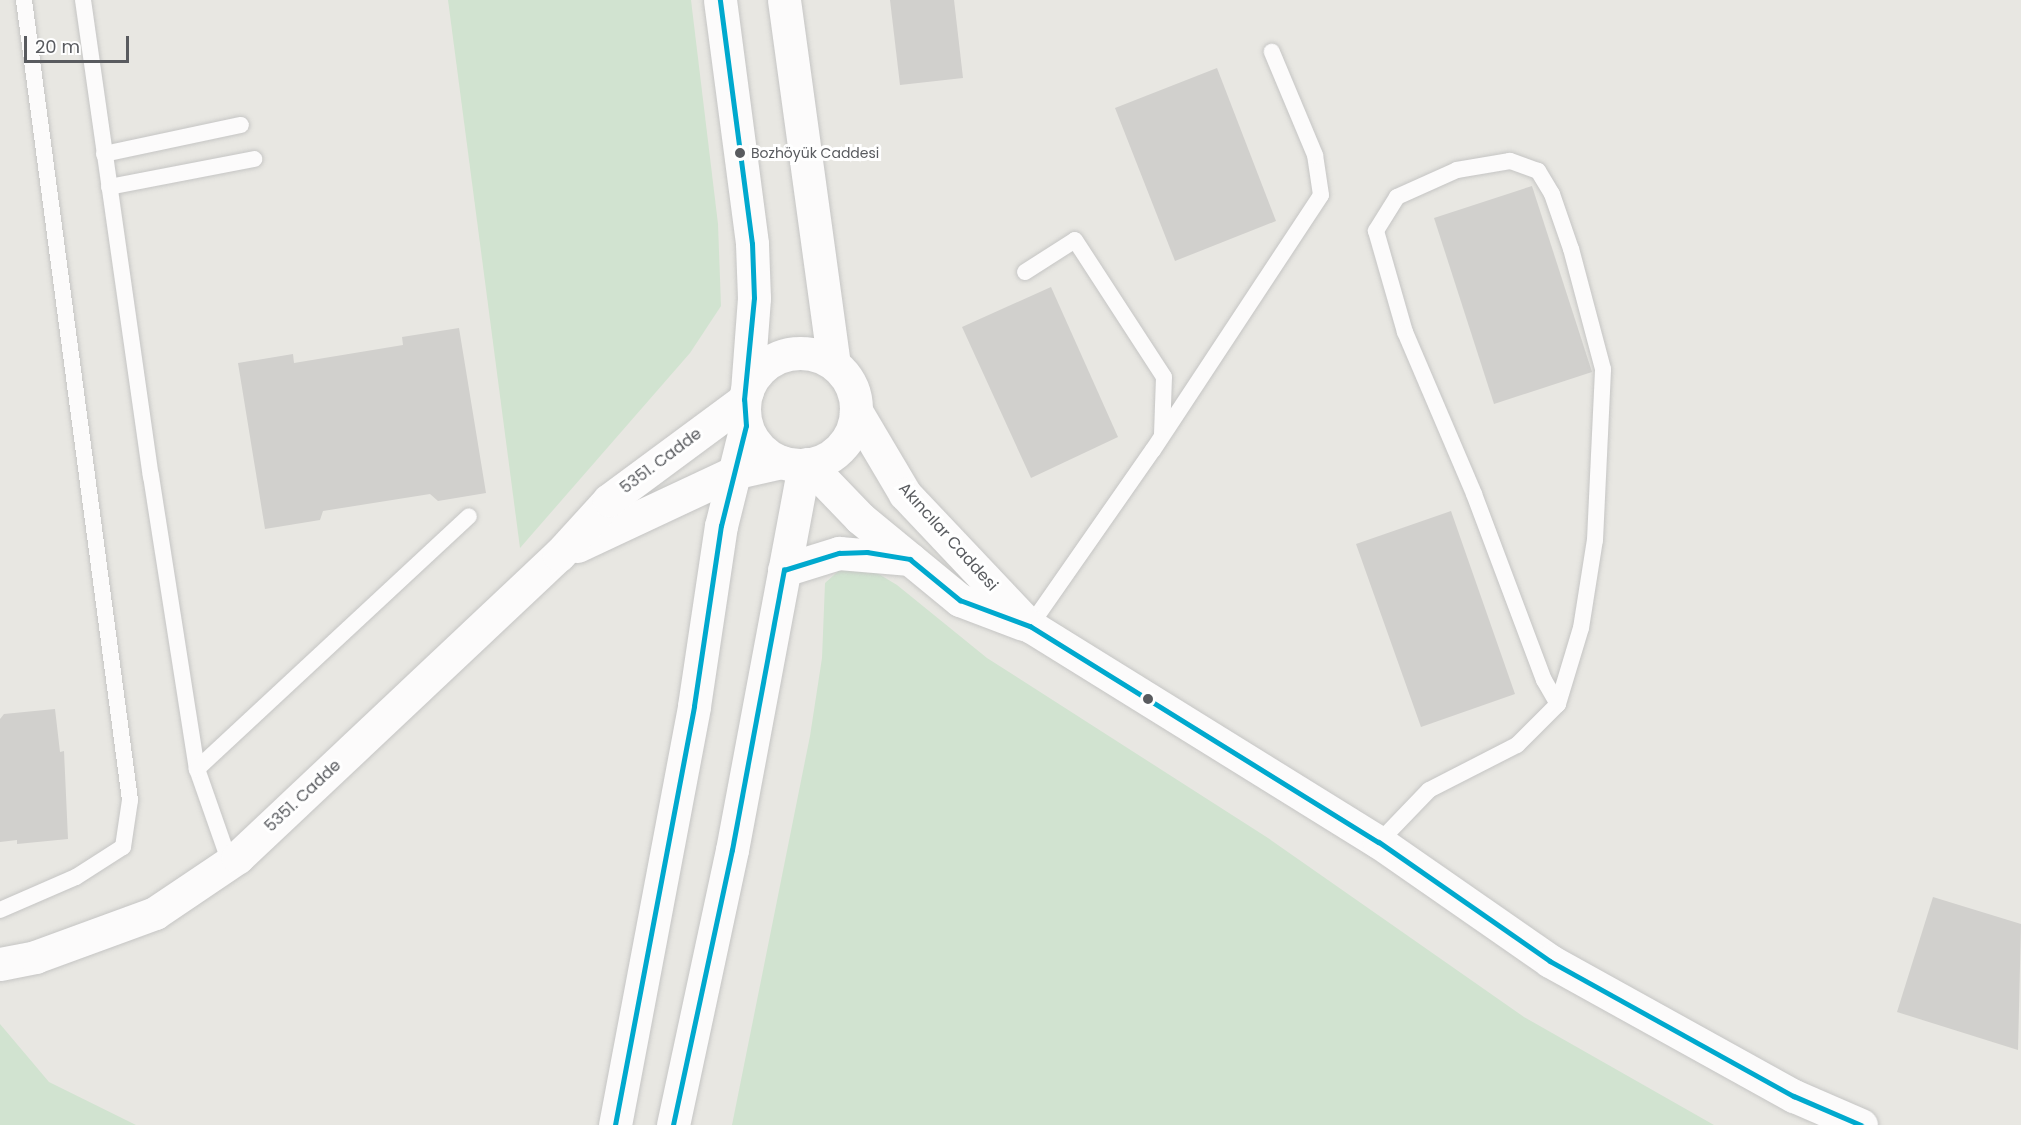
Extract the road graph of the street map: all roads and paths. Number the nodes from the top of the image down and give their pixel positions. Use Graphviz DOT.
graph roads {
  1 [pos="24,0"];
  2 [pos="83,0"];
  3 [pos="720,0"];
  4 [pos="784,0"];
  5 [pos="1272,52"];
  6 [pos="241,124"];
  7 [pos="104,153"];
  8 [pos="254,159"];
  9 [pos="109,187"];
  10 [pos="1025,272"];
  11 [pos="834,364"];
  12 [pos="746,406"];
  13 [pos="856,411"];
  14 [pos="1162,435"];
  15 [pos="798,464"];
  16 [pos="733,473"];
  17 [pos="669,502"];
  18 [pos="470,516"];
  19 [pos="721,526"];
  20 [pos="559,555"];
  21 [pos="910,559"];
  22 [pos="784,570"];
  23 [pos="1030,626"];
  24 [pos="1558,704"];
  25 [pos="197,769"];
  26 [pos="1379,842"];
  27 [pos="230,863"];
  28 [pos="0,909"];
  29 [pos="0,964"];
  30 [pos="615,1125"];
  31 [pos="673,1125"];
  32 [pos="1861,1125"];
  1 -- 28 [label="lane"];
  2 -- 7 [label="lane"];
  3 -- 12 [label="street"];
  4 -- 11 [label="street"];
  5 -- 14 [label="lane"];
  6 -- 7 [label="lane"];
  7 -- 9 [label="lane"];
  8 -- 9 [label="lane"];
  9 -- 25 [label="lane"];
  10 -- 14 [label="lane"];
  11 -- 12 [label="street"];
  11 -- 13 [label="street"];
  12 -- 15 [label="street"];
  12 -- 16 [label="street"];
  12 -- 20 [label="street, 5351. Cadde"];
  13 -- 15 [label="street"];
  13 -- 23 [label="street, Akıncılar Caddesi"];
  14 -- 23 [label="lane"];
  15 -- 16 [label="street, 5351. Cadde"];
  15 -- 21 [label="street, Akıncılar Caddesi"];
  15 -- 22 [label="street"];
  16 -- 17 [label="street, 5351. Cadde"];
  16 -- 19 [label="street"];
  17 -- 19 [label="street"];
  17 -- 20 [label="street, 5351. Cadde"];
  18 -- 25 [label="lane"];
  19 -- 30 [label="street"];
  20 -- 27 [label="street, 5351. Cadde"];
  21 -- 22 [label="street"];
  21 -- 23 [label="street, Akıncılar Caddesi"];
  22 -- 31 [label="street"];
  23 -- 26 [label="street, Akıncılar Caddesi"];
  24 -- 24 [label="lane"];
  24 -- 26 [label="lane"];
  25 -- 27 [label="lane"];
  26 -- 32 [label="street, Akıncılar Caddesi"];
  27 -- 29 [label="street, 5351. Cadde"];
}
